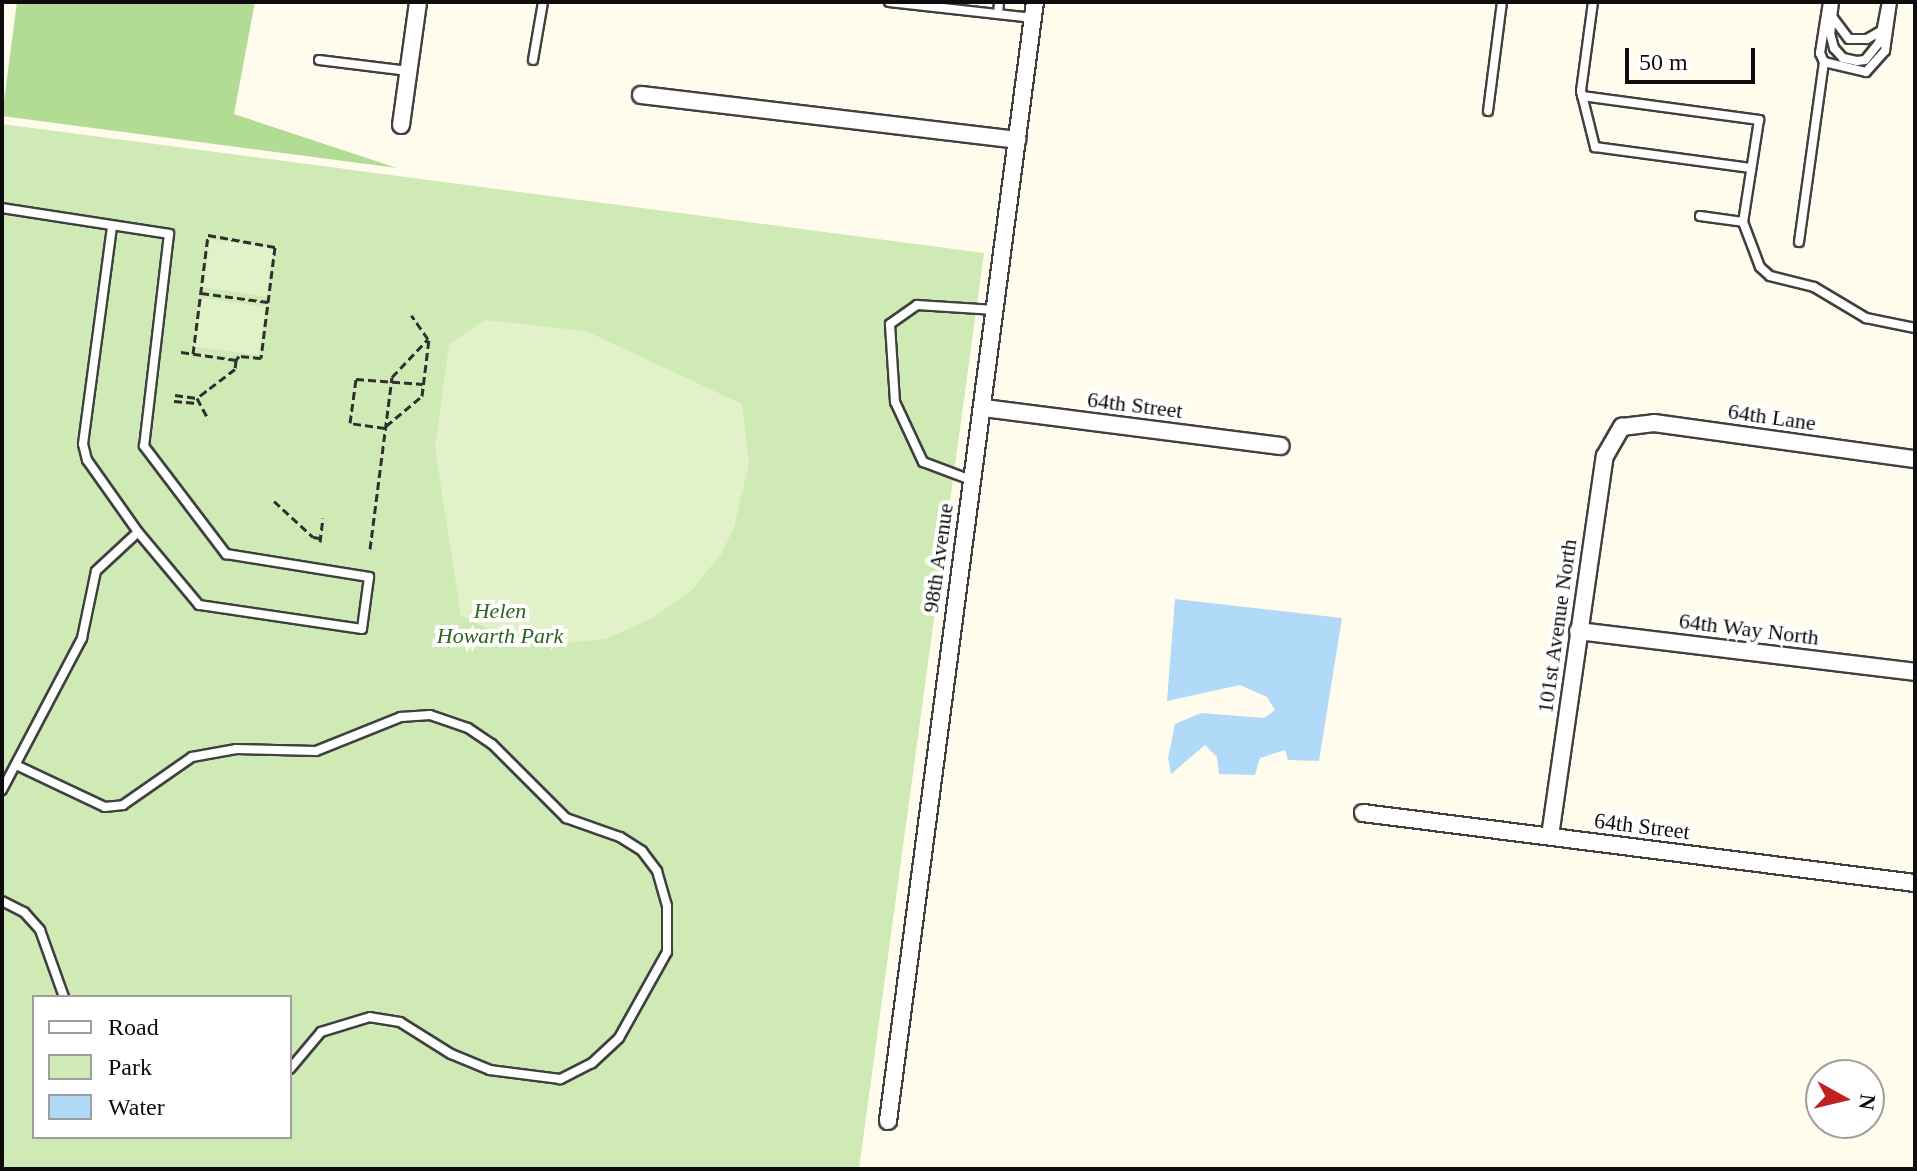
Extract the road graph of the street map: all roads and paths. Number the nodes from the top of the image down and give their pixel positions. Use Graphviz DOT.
graph roads {
  1 [pos="418,2"];
  2 [pos="543,2"];
  3 [pos="889,2"];
  4 [pos="999,2"];
  5 [pos="1502,2"];
  6 [pos="1593,2"];
  7 [pos="1828,2"];
  8 [pos="1834,2"];
  9 [pos="1890,2"];
  10 [pos="1034,10"];
  11 [pos="998,14"];
  12 [pos="1833,17"];
  13 [pos="1883,25"];
  14 [pos="319,60"];
  15 [pos="533,60"];
  16 [pos="1824,62"];
  17 [pos="408,71"];
  18 [pos="641,95"];
  19 [pos="1582,96"];
  20 [pos="1488,111"];
  21 [pos="401,125"];
  22 [pos="1017,140"];
  23 [pos="1751,168"];
  24 [pos="2,208"];
  25 [pos="1700,216"];
  26 [pos="1743,222"];
  27 [pos="112,226"];
  28 [pos="1799,242"];
  29 [pos="201,293"];
  30 [pos="268,302"];
  31 [pos="995,310"];
  32 [pos="411,315"];
  33 [pos="1915,328"];
  34 [pos="428,339"];
  35 [pos="181,352"];
  36 [pos="193,354"];
  37 [pos="236,360"];
  38 [pos="391,380"];
  39 [pos="423,384"];
  40 [pos="175,398"];
  41 [pos="197,401"];
  42 [pos="984,408"];
  43 [pos="208,419"];
  44 [pos="386,427"];
  45 [pos="1622,427"];
  46 [pos="1281,446"];
  47 [pos="1915,459"];
  48 [pos="972,480"];
  49 [pos="274,501"];
  50 [pos="323,518"];
  51 [pos="138,532"];
  52 [pos="370,549"];
  53 [pos="1578,631"];
  54 [pos="1915,672"];
  55 [pos="16,765"];
  56 [pos="2,790"];
  57 [pos="1363,813"];
  58 [pos="1550,836"];
  59 [pos="1915,883"];
  60 [pos="2,901"];
  61 [pos="63,995"];
  62 [pos="292,1067"];
  63 [pos="888,1121"];
  1 -- 17 [label="street"];
  2 -- 15 [label="lane"];
  3 -- 11 [label="lane"];
  4 -- 11 [label="lane"];
  5 -- 20 [label="lane"];
  6 -- 19 [label="lane"];
  7 -- 16 [label="lane"];
  8 -- 12 [label="lane"];
  9 -- 13 [label="lane"];
  9 -- 16 [label="lane"];
  10 -- 11 [label="lane"];
  10 -- 22 [label="street, 98th Avenue"];
  12 -- 13 [label="lane"];
  12 -- 13 [label="lane"];
  14 -- 17 [label="lane"];
  16 -- 28 [label="lane"];
  17 -- 21 [label="street"];
  18 -- 22 [label="street"];
  19 -- 23 [label="lane"];
  19 -- 23 [label="lane"];
  22 -- 31 [label="street, 98th Avenue"];
  23 -- 26 [label="lane"];
  24 -- 27 [label="lane"];
  25 -- 26 [label="lane"];
  26 -- 33 [label="lane"];
  27 -- 51 [label="lane"];
  27 -- 51 [label="lane"];
  29 -- 30 [label="path"];
  29 -- 30 [label="path"];
  29 -- 36 [label="path"];
  30 -- 37 [label="path"];
  31 -- 42 [label="street, 98th Avenue"];
  31 -- 48 [label="lane"];
  32 -- 34 [label="path"];
  34 -- 38 [label="path"];
  34 -- 39 [label="path"];
  35 -- 36 [label="path"];
  36 -- 37 [label="path"];
  37 -- 41 [label="path"];
  38 -- 39 [label="path"];
  38 -- 44 [label="path"];
  38 -- 44 [label="path"];
  39 -- 44 [label="path"];
  40 -- 41 [label="path"];
  41 -- 43 [label="path"];
  42 -- 46 [label="street, 64th Street"];
  42 -- 48 [label="street, 98th Avenue"];
  44 -- 52 [label="path"];
  45 -- 47 [label="street, 64th Lane"];
  45 -- 53 [label="street, 101st Avenue North"];
  48 -- 63 [label="street, 98th Avenue"];
  49 -- 50 [label="path"];
  51 -- 55 [label="lane"];
  53 -- 54 [label="street, 64th Way North"];
  53 -- 58 [label="street, 101st Avenue North"];
  55 -- 56 [label="lane"];
  55 -- 62 [label="lane"];
  57 -- 58 [label="street, 64th Street"];
  58 -- 59 [label="street, 64th Street"];
  60 -- 61 [label="lane"];
}
